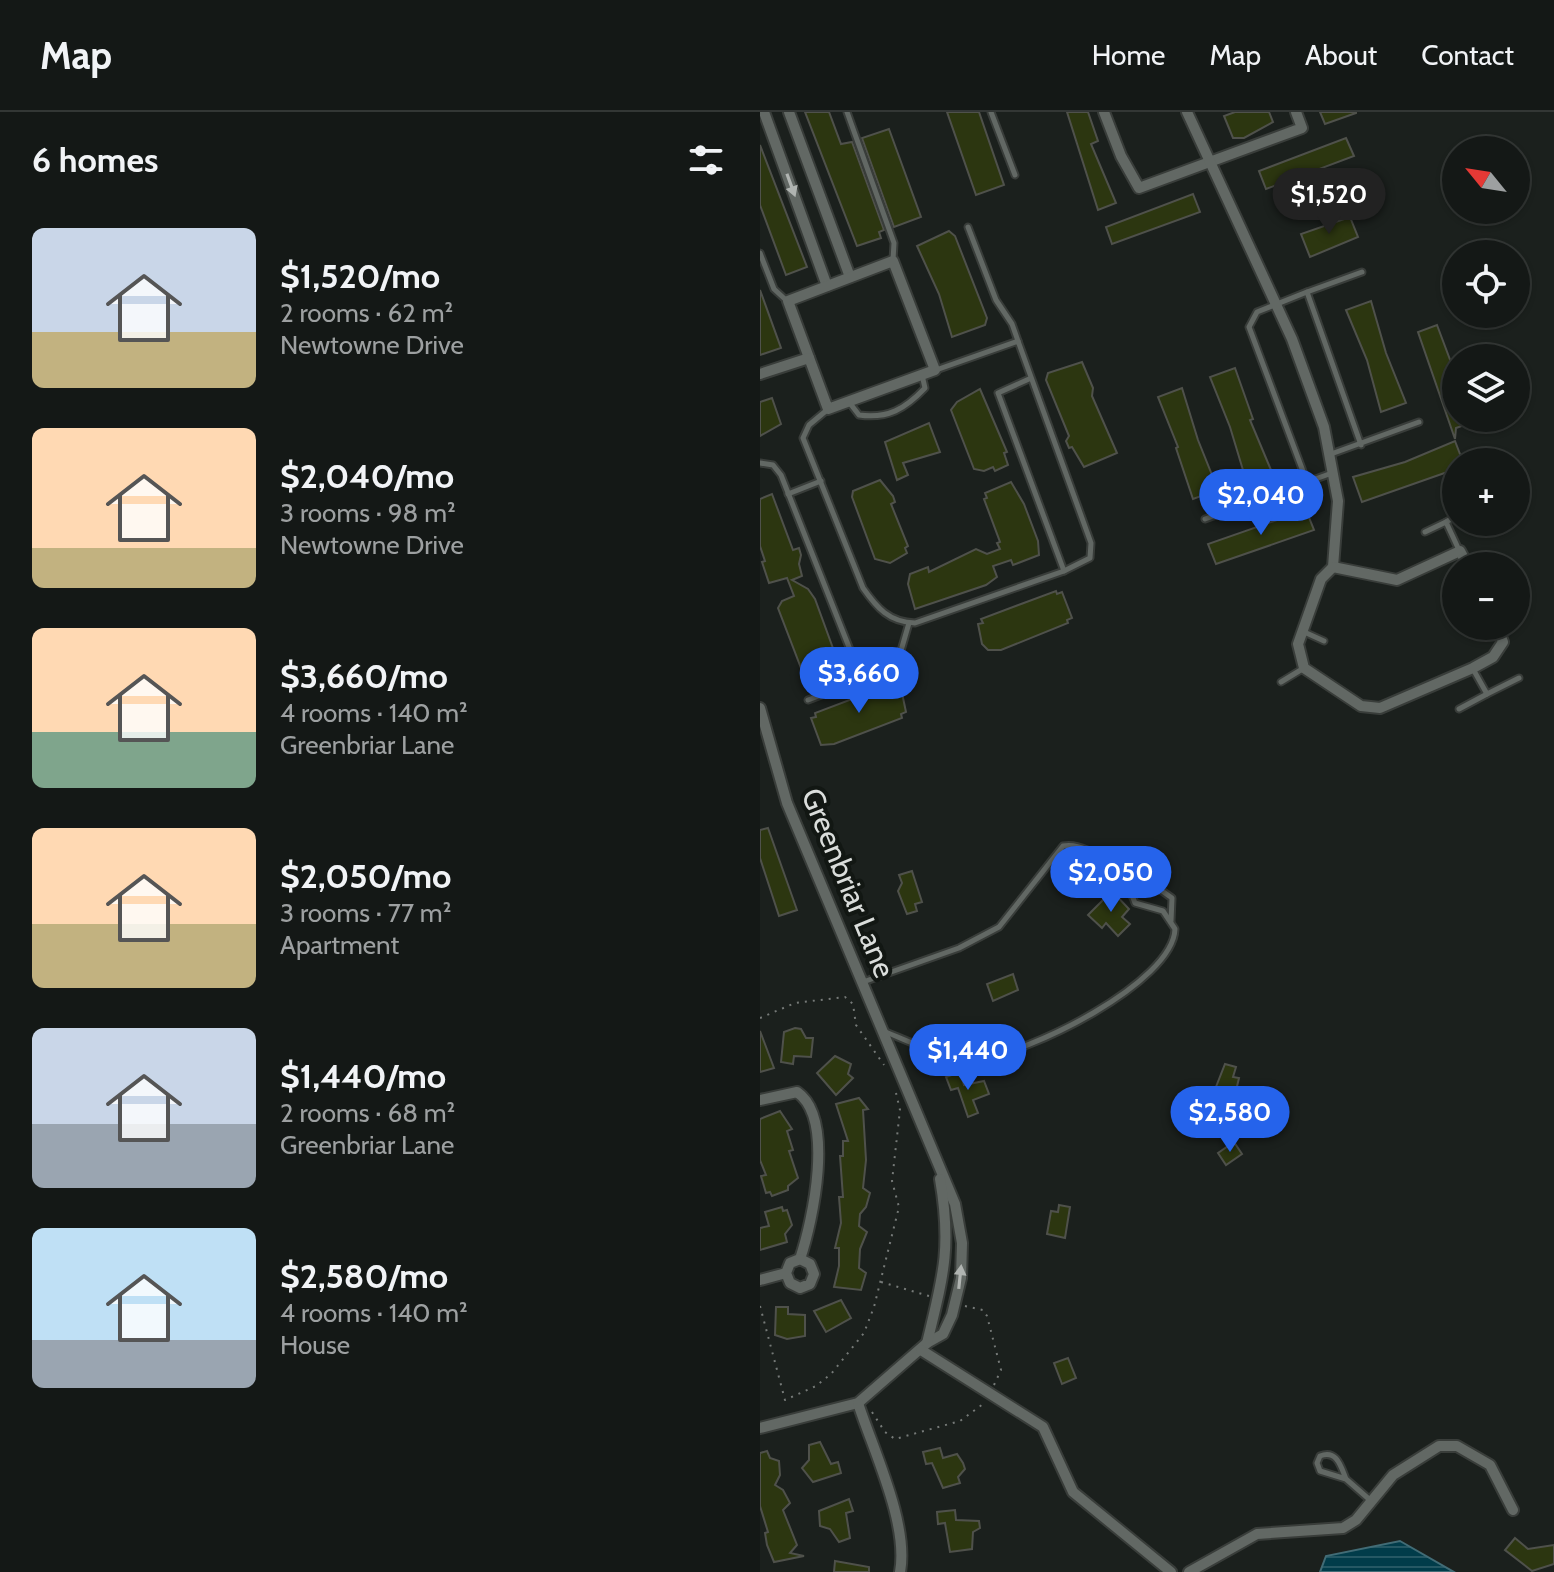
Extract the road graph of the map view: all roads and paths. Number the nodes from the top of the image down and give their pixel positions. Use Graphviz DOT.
graph roads {
  1 [pos="764,112"];
  2 [pos="789,112"];
  3 [pos="847,112"];
  4 [pos="991,112"];
  5 [pos="1104,112"];
  6 [pos="1187,112"];
  7 [pos="1296,112"];
  8 [pos="1211,160"];
  9 [pos="1015,175"];
  10 [pos="968,227"];
  11 [pos="760,253"];
  12 [pos="893,261"];
  13 [pos="1362,272"];
  14 [pos="850,277"];
  15 [pos="827,286"];
  16 [pos="1307,292"];
  17 [pos="788,301"];
  18 [pos="1276,303"];
  19 [pos="1018,341"];
  20 [pos="809,358"];
  21 [pos="935,370"];
  22 [pos="760,374"];
  23 [pos="921,375"];
  24 [pos="1029,379"];
  25 [pos="849,401"];
  26 [pos="828,409"];
  27 [pos="1419,422"];
  28 [pos="1361,445"];
  29 [pos="1330,455"];
  30 [pos="760,463"];
  31 [pos="1333,473"];
  32 [pos="821,481"];
  33 [pos="1307,482"];
  34 [pos="788,494"];
  35 [pos="1205,519"];
  36 [pos="1442,524"];
  37 [pos="1425,532"];
  38 [pos="1453,536"];
  39 [pos="1460,551"];
  40 [pos="1333,567"];
  41 [pos="1064,571"];
  42 [pos="909,623"];
  43 [pos="1302,631"];
  44 [pos="1502,640"];
  45 [pos="1324,641"];
  46 [pos="1304,668"];
  47 [pos="1473,668"];
  48 [pos="1519,678"];
  49 [pos="862,680"];
  50 [pos="1281,682"];
  51 [pos="1487,694"];
  52 [pos="808,700"];
  53 [pos="760,708"];
  54 [pos="1459,709"];
  55 [pos="1111,870"];
  56 [pos="1148,881"];
  57 [pos="1132,893"];
  58 [pos="1171,921"];
  59 [pos="862,982"];
  60 [pos="760,1018"];
  61 [pos="882,1031"];
  62 [pos="888,1075"];
  63 [pos="894,1086"];
  64 [pos="760,1100"];
  65 [pos="937,1162"];
  66 [pos="800,1259"];
  67 [pos="786,1273"];
  68 [pos="760,1280"];
  69 [pos="760,1306"];
  70 [pos="924,1346"];
  71 [pos="858,1403"];
  72 [pos="760,1428"];
  73 [pos="1346,1479"];
  74 [pos="1371,1500"];
  75 [pos="1513,1510"];
  76 [pos="900,1572"];
  77 [pos="1171,1572"];
  78 [pos="1189,1572"];
  1 -- 15 [label="street, one-way"];
  2 -- 14 [label="street"];
  3 -- 12 [label="lane"];
  4 -- 9 [label="lane"];
  5 -- 8 [label="street"];
  6 -- 8 [label="street"];
  7 -- 8 [label="street"];
  8 -- 18 [label="street"];
  10 -- 19 [label="lane"];
  11 -- 17 [label="lane"];
  12 -- 14 [label="street"];
  12 -- 21 [label="street"];
  13 -- 16 [label="lane"];
  14 -- 15 [label="street"];
  15 -- 17 [label="street"];
  16 -- 18 [label="lane"];
  16 -- 28 [label="lane"];
  17 -- 20 [label="street"];
  18 -- 29 [label="street"];
  18 -- 33 [label="lane"];
  19 -- 21 [label="lane"];
  19 -- 24 [label="lane"];
  20 -- 22 [label="street"];
  20 -- 26 [label="street"];
  21 -- 23 [label="street"];
  23 -- 25 [label="street"];
  23 -- 25 [label="lane"];
  24 -- 41 [label="lane"];
  24 -- 41 [label="lane"];
  25 -- 26 [label="street"];
  26 -- 32 [label="lane"];
  27 -- 28 [label="lane"];
  28 -- 29 [label="lane"];
  29 -- 31 [label="street"];
  30 -- 34 [label="lane"];
  31 -- 33 [label="lane"];
  31 -- 40 [label="street"];
  32 -- 34 [label="lane"];
  32 -- 42 [label="lane"];
  33 -- 35 [label="lane"];
  34 -- 49 [label="lane"];
  36 -- 37 [label="lane"];
  38 -- 39 [label="lane"];
  39 -- 40 [label="street"];
  40 -- 43 [label="street"];
  41 -- 42 [label="lane"];
  42 -- 49 [label="lane"];
  43 -- 45 [label="lane"];
  43 -- 46 [label="street"];
  44 -- 47 [label="street"];
  46 -- 47 [label="street"];
  46 -- 50 [label="lane"];
  47 -- 51 [label="lane"];
  48 -- 51 [label="lane"];
  49 -- 52 [label="lane"];
  51 -- 54 [label="lane"];
  53 -- 59 [label="street, Greenbriar Lane"];
  55 -- 56 [label="lane"];
  55 -- 57 [label="lane"];
  55 -- 59 [label="lane"];
  56 -- 57 [label="lane"];
  56 -- 58 [label="lane"];
  57 -- 58 [label="lane"];
  58 -- 61 [label="lane"];
  59 -- 61 [label="street, Greenbriar Lane"];
  60 -- 62 [label="path"];
  61 -- 65 [label="street, Greenbriar Lane"];
  63 -- 69 [label="path"];
  64 -- 66 [label="street"];
  65 -- 70 [label="street"];
  70 -- 65 [label="street, Greenbriar Lane, one-way"];
  66 -- 67 [label="street"];
  66 -- 67 [label="street"];
  67 -- 68 [label="street"];
  70 -- 71 [label="street, Greenbriar Lane"];
  70 -- 77 [label="street"];
  71 -- 72 [label="street"];
  71 -- 76 [label="street"];
  73 -- 73 [label="lane"];
  73 -- 74 [label="lane"];
  74 -- 75 [label="street"];
  74 -- 78 [label="street"];
}
